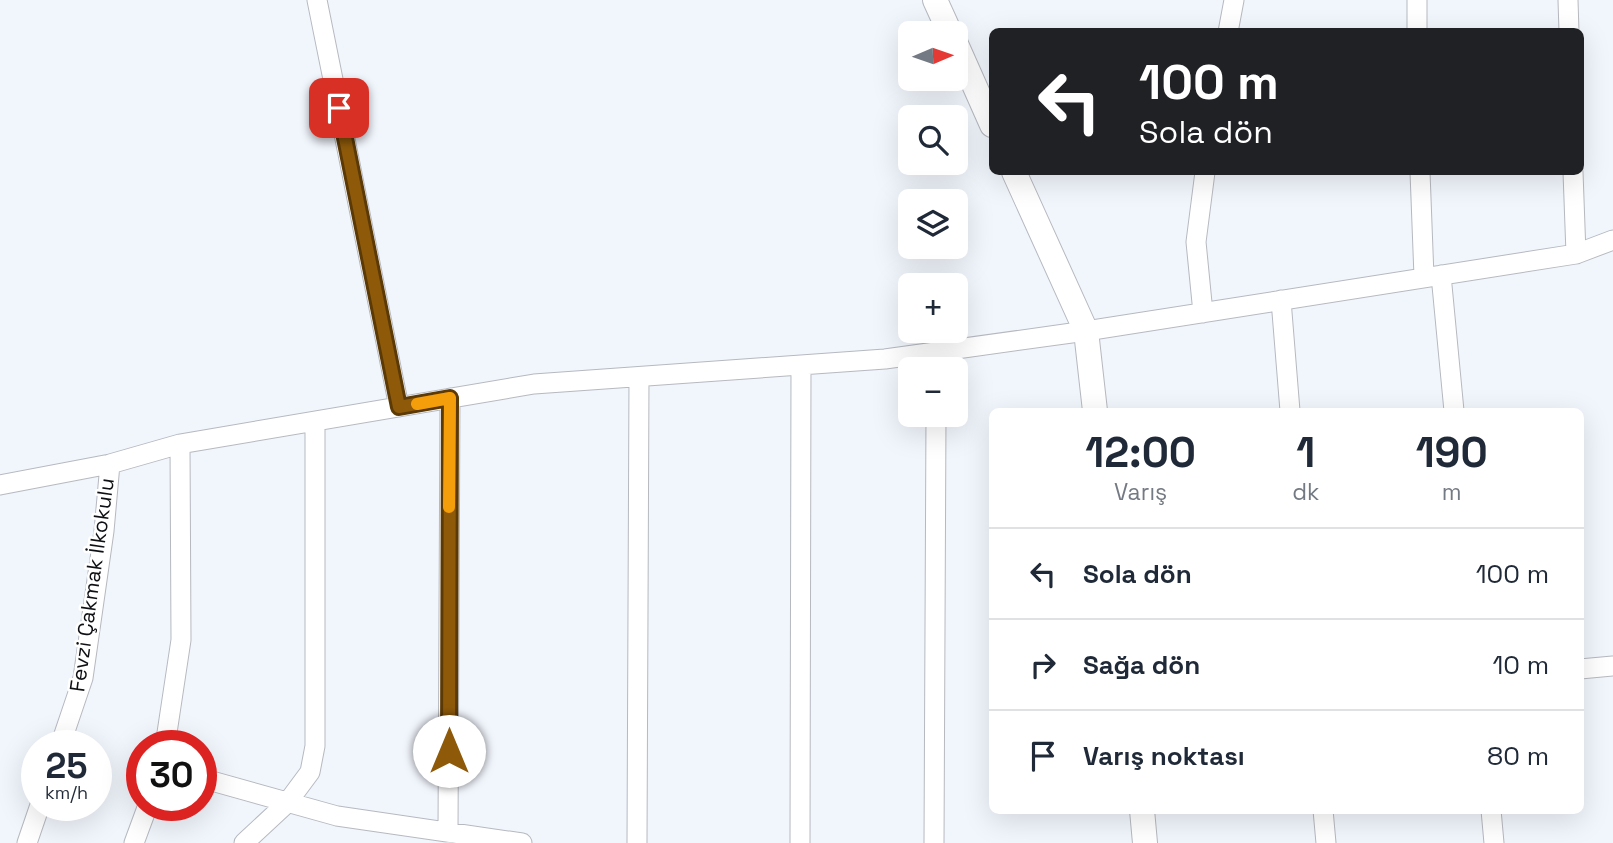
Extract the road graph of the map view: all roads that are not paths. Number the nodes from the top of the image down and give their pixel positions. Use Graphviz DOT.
graph roads {
  1 [pos="317,0"];
  2 [pos="935,0"];
  3 [pos="1234,0"];
  4 [pos="1417,0"];
  5 [pos="1568,0"];
  6 [pos="945,21"];
  7 [pos="1229,28"];
  8 [pos="1417,28"];
  9 [pos="1569,28"];
  10 [pos="968,71"];
  11 [pos="989,118"];
  12 [pos="1015,175"];
  13 [pos="1205,175"];
  14 [pos="1420,175"];
  15 [pos="1573,175"];
  16 [pos="1613,240"];
  17 [pos="1576,254"];
  18 [pos="1433,276"];
  19 [pos="1281,300"];
  20 [pos="1203,313"];
  21 [pos="1086,331"];
  22 [pos="956,357"];
  23 [pos="898,360"];
  24 [pos="801,365"];
  25 [pos="639,377"];
  26 [pos="450,398"];
  27 [pos="399,407"];
  28 [pos="1095,408"];
  29 [pos="1290,408"];
  30 [pos="1454,408"];
  31 [pos="315,421"];
  32 [pos="936,427"];
  33 [pos="180,444"];
  34 [pos="110,464"];
  35 [pos="0,485"];
  36 [pos="1613,666"];
  37 [pos="1584,669"];
  38 [pos="65,730"];
  39 [pos="167,730"];
  40 [pos="217,783"];
  41 [pos="287,803"];
  42 [pos="1142,814"];
  43 [pos="1323,814"];
  44 [pos="1491,814"];
  45 [pos="35,821"];
  46 [pos="142,821"];
  47 [pos="433,835"];
  48 [pos="27,843"];
  49 [pos="134,843"];
  50 [pos="244,843"];
  51 [pos="522,843"];
  52 [pos="637,843"];
  53 [pos="800,843"];
  54 [pos="934,843"];
  55 [pos="1145,843"];
  56 [pos="1326,843"];
  57 [pos="1494,843"];
  1 -- 27 [label="street"];
  2 -- 6 [label="street"];
  3 -- 7 [label="street"];
  4 -- 8 [label="street"];
  5 -- 9 [label="street"];
  10 -- 11 [label="street"];
  12 -- 21 [label="street"];
  13 -- 20 [label="street"];
  14 -- 18 [label="street"];
  15 -- 17 [label="street"];
  16 -- 17 [label="street"];
  17 -- 18 [label="street"];
  18 -- 19 [label="street"];
  18 -- 30 [label="street"];
  19 -- 20 [label="street"];
  19 -- 29 [label="street"];
  20 -- 21 [label="street"];
  21 -- 22 [label="street"];
  21 -- 28 [label="street"];
  23 -- 24 [label="street"];
  24 -- 25 [label="street"];
  24 -- 53 [label="street"];
  25 -- 26 [label="street"];
  25 -- 52 [label="street"];
  26 -- 27 [label="street"];
  26 -- 47 [label="street"];
  27 -- 31 [label="street"];
  31 -- 33 [label="street"];
  31 -- 41 [label="street"];
  32 -- 54 [label="street"];
  33 -- 34 [label="street"];
  33 -- 39 [label="street"];
  34 -- 35 [label="street"];
  34 -- 38 [label="street, Fevzi Çakmak İlkokulu"];
  36 -- 37 [label="street"];
  40 -- 41 [label="street"];
  41 -- 47 [label="street"];
  41 -- 50 [label="street"];
  42 -- 55 [label="street"];
  43 -- 56 [label="street"];
  44 -- 57 [label="street"];
  45 -- 48 [label="street"];
  46 -- 49 [label="street"];
  47 -- 51 [label="street"];
}
